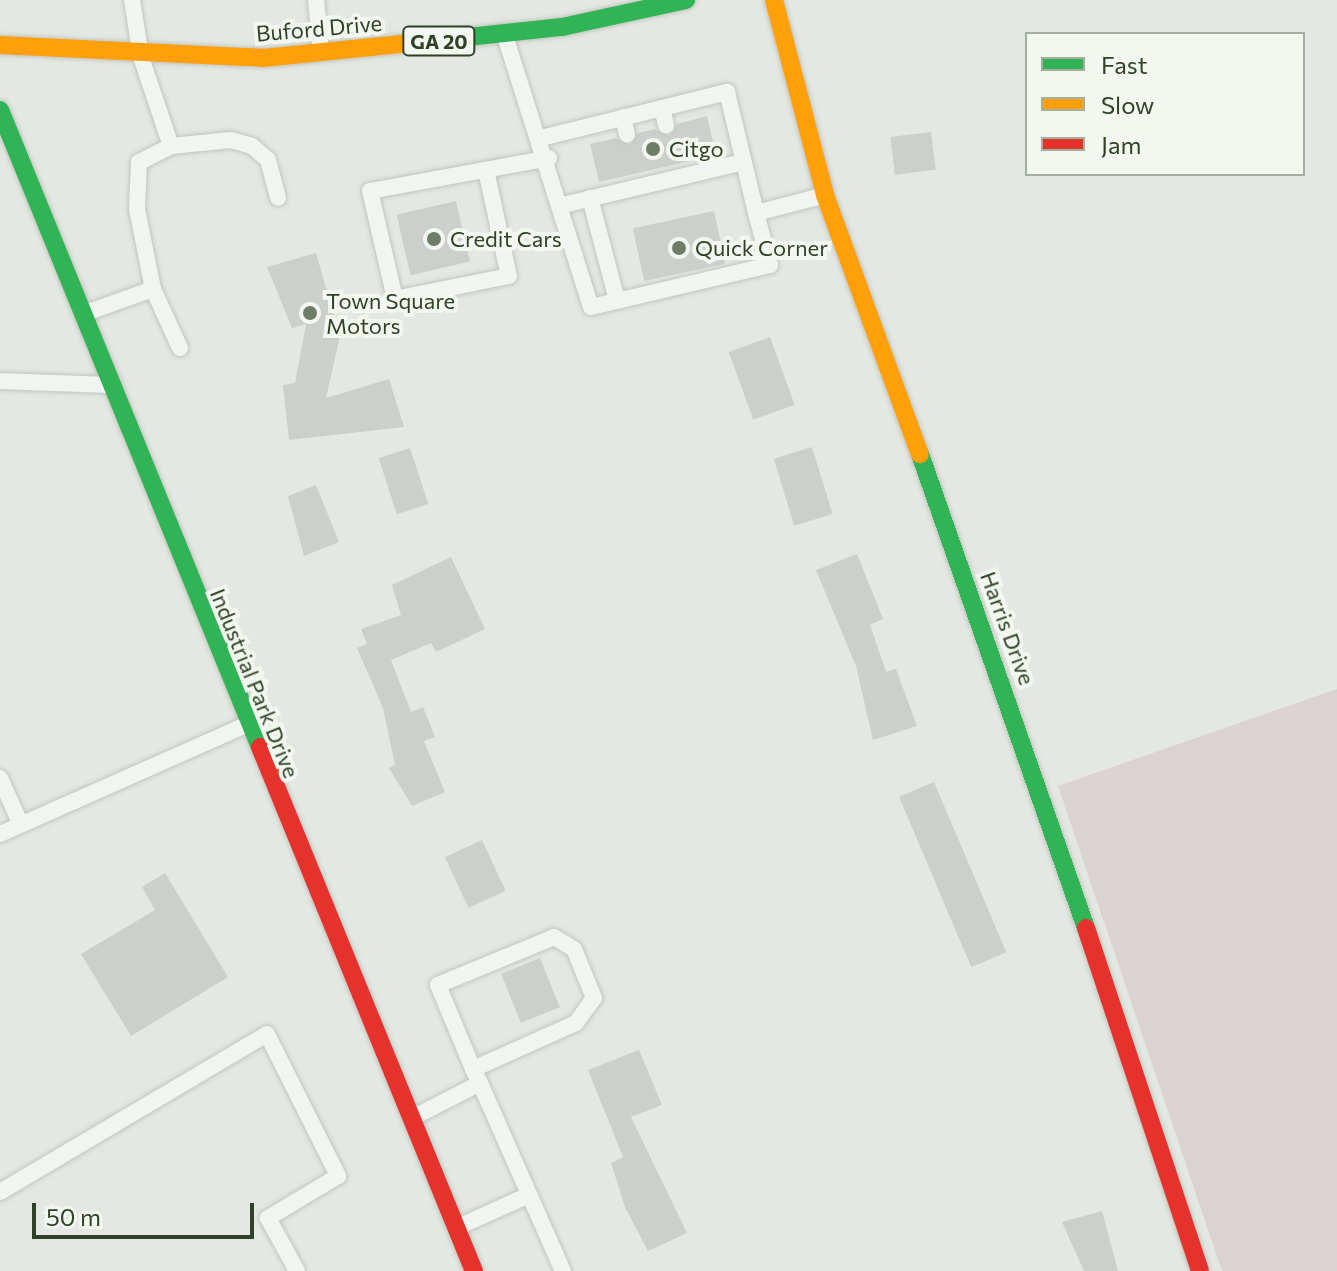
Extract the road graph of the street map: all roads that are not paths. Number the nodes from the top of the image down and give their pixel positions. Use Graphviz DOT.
graph roads {
  1 [pos="132,0"];
  2 [pos="316,0"];
  3 [pos="686,0"];
  4 [pos="774,0"];
  5 [pos="504,35"];
  6 [pos="0,45"];
  7 [pos="321,52"];
  8 [pos="141,57"];
  9 [pos="662,108"];
  10 [pos="0,110"];
  11 [pos="623,117"];
  12 [pos="666,126"];
  13 [pos="627,135"];
  14 [pos="541,138"];
  15 [pos="171,146"];
  16 [pos="549,158"];
  17 [pos="743,162"];
  18 [pos="486,170"];
  19 [pos="825,195"];
  20 [pos="278,198"];
  21 [pos="590,198"];
  22 [pos="563,205"];
  23 [pos="756,213"];
  24 [pos="153,289"];
  25 [pos="617,300"];
  26 [pos="82,314"];
  27 [pos="180,348"];
  28 [pos="0,381"];
  29 [pos="110,385"];
  30 [pos="246,725"];
  31 [pos="0,778"];
  32 [pos="21,825"];
  33 [pos="0,834"];
  34 [pos="476,1076"];
  35 [pos="410,1119"];
  36 [pos="0,1192"];
  37 [pos="529,1195"];
  38 [pos="456,1228"];
  39 [pos="297,1271"];
  40 [pos="474,1271"];
  41 [pos="563,1271"];
  42 [pos="1200,1271"];
  1 -- 8 [label="lane"];
  2 -- 7 [label="lane"];
  3 -- 5 [label="main road, Buford Drive / GA 20"];
  4 -- 19 [label="main road, Harris Drive"];
  5 -- 7 [label="main road, Buford Drive / GA 20"];
  5 -- 14 [label="lane"];
  6 -- 8 [label="main road, Buford Drive / GA 20"];
  7 -- 8 [label="main road, Buford Drive / GA 20"];
  8 -- 15 [label="lane"];
  9 -- 11 [label="lane"];
  9 -- 12 [label="lane"];
  9 -- 17 [label="lane"];
  10 -- 26 [label="main road, Industrial Park Drive"];
  11 -- 13 [label="lane"];
  11 -- 14 [label="lane"];
  14 -- 16 [label="lane"];
  15 -- 20 [label="lane"];
  15 -- 24 [label="lane"];
  16 -- 18 [label="lane"];
  16 -- 22 [label="lane"];
  17 -- 21 [label="lane"];
  17 -- 23 [label="lane"];
  18 -- 18 [label="lane"];
  19 -- 23 [label="lane"];
  19 -- 42 [label="main road, Harris Drive"];
  21 -- 22 [label="lane"];
  21 -- 25 [label="lane"];
  22 -- 25 [label="lane"];
  23 -- 25 [label="lane"];
  24 -- 26 [label="lane"];
  24 -- 27 [label="lane"];
  26 -- 29 [label="main road, Industrial Park Drive"];
  28 -- 29 [label="lane"];
  29 -- 30 [label="main road, Industrial Park Drive"];
  30 -- 32 [label="lane"];
  30 -- 35 [label="main road, Industrial Park Drive"];
  31 -- 32 [label="lane"];
  32 -- 33 [label="lane"];
  34 -- 34 [label="lane"];
  34 -- 35 [label="lane"];
  34 -- 37 [label="lane"];
  35 -- 38 [label="main road, Industrial Park Drive"];
  36 -- 39 [label="lane"];
  37 -- 38 [label="lane"];
  37 -- 41 [label="lane"];
  38 -- 40 [label="main road, Industrial Park Drive"];
}
